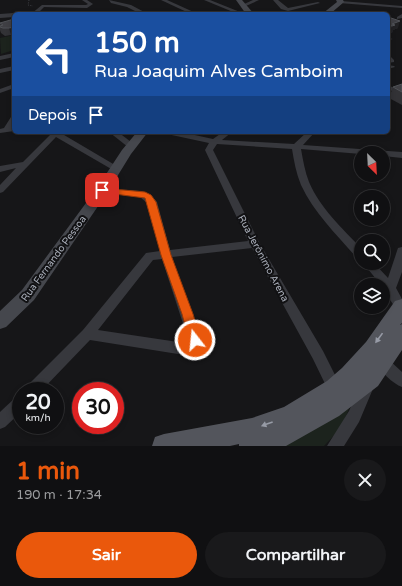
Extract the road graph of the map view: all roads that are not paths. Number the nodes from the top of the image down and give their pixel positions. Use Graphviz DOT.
graph roads {
  1 [pos="84,0"];
  2 [pos="111,0"];
  3 [pos="163,0"];
  4 [pos="206,0"];
  5 [pos="257,0"];
  6 [pos="275,0"];
  7 [pos="316,1"];
  8 [pos="343,1"];
  9 [pos="242,2"];
  10 [pos="360,3"];
  11 [pos="402,7"];
  12 [pos="87,8"];
  13 [pos="36,12"];
  14 [pos="91,12"];
  15 [pos="141,12"];
  16 [pos="190,12"];
  17 [pos="237,12"];
  18 [pos="249,12"];
  19 [pos="327,12"];
  20 [pos="329,12"];
  21 [pos="388,12"];
  22 [pos="390,13"];
  23 [pos="12,15"];
  24 [pos="0,16"];
  25 [pos="401,16"];
  26 [pos="12,55"];
  27 [pos="0,58"];
  28 [pos="12,68"];
  29 [pos="0,71"];
  30 [pos="12,87"];
  31 [pos="390,88"];
  32 [pos="0,91"];
  33 [pos="402,91"];
  34 [pos="54,134"];
  35 [pos="57,134"];
  36 [pos="116,134"];
  37 [pos="141,134"];
  38 [pos="182,134"];
  39 [pos="226,134"];
  40 [pos="309,134"];
  41 [pos="216,142"];
  42 [pos="131,145"];
  43 [pos="296,147"];
  44 [pos="402,155"];
  45 [pos="25,164"];
  46 [pos="0,168"];
  47 [pos="116,168"];
  48 [pos="0,190"];
  49 [pos="102,190"];
  50 [pos="255,244"];
  51 [pos="354,246"];
  52 [pos="402,250"];
  53 [pos="166,255"];
  54 [pos="374,270"];
  55 [pos="381,278"];
  56 [pos="390,288"];
  57 [pos="402,307"];
  58 [pos="0,322"];
  59 [pos="402,333"];
  60 [pos="87,334"];
  61 [pos="376,370"];
  62 [pos="402,381"];
  63 [pos="41,382"];
  64 [pos="335,389"];
  65 [pos="12,411"];
  66 [pos="0,422"];
  67 [pos="164,446"];
  68 [pos="251,446"];
  69 [pos="334,446"];
  1 -- 12 [label="street"];
  2 -- 15 [label="street"];
  3 -- 16 [label="street"];
  4 -- 17 [label="street"];
  5 -- 9 [label="street"];
  6 -- 7 [label="street"];
  7 -- 19 [label="street"];
  8 -- 10 [label="street"];
  8 -- 20 [label="main road"];
  9 -- 18 [label="main road"];
  10 -- 11 [label="street"];
  10 -- 21 [label="street"];
  12 -- 13 [label="street"];
  12 -- 14 [label="street"];
  22 -- 25 [label="street"];
  23 -- 24 [label="street"];
  26 -- 27 [label="street"];
  28 -- 29 [label="street"];
  30 -- 32 [label="street"];
  31 -- 33 [label="street"];
  34 -- 45 [label="street"];
  35 -- 47 [label="street"];
  36 -- 42 [label="street"];
  37 -- 42 [label="main road, Rua Fernando Pessoa"];
  38 -- 41 [label="street"];
  39 -- 41 [label="street"];
  40 -- 43 [label="street"];
  41 -- 43 [label="street"];
  41 -- 50 [label="street, Rua Jerônimo Arena"];
  42 -- 47 [label="main road, Rua Fernando Pessoa"];
  43 -- 44 [label="street"];
  43 -- 51 [label="street"];
  45 -- 46 [label="street"];
  45 -- 48 [label="street"];
  47 -- 49 [label="main road, Rua Fernando Pessoa"];
  49 -- 53 [label="street"];
  49 -- 58 [label="main road, Rua Fernando Pessoa"];
  50 -- 53 [label="street"];
  50 -- 64 [label="street, Rua Jerônimo Arena"];
  52 -- 56 [label="street"];
  53 -- 60 [label="street"];
  53 -- 60 [label="street"];
  54 -- 55 [label="street"];
  56 -- 57 [label="street"];
  57 -- 64 [label="main road, one-way"];
  59 -- 61 [label="main road"];
  60 -- 63 [label="street"];
  61 -- 62 [label="street"];
  61 -- 68 [label="main road"];
  61 -- 69 [label="street"];
  64 -- 67 [label="main road, one-way"];
  65 -- 66 [label="street"];
}
